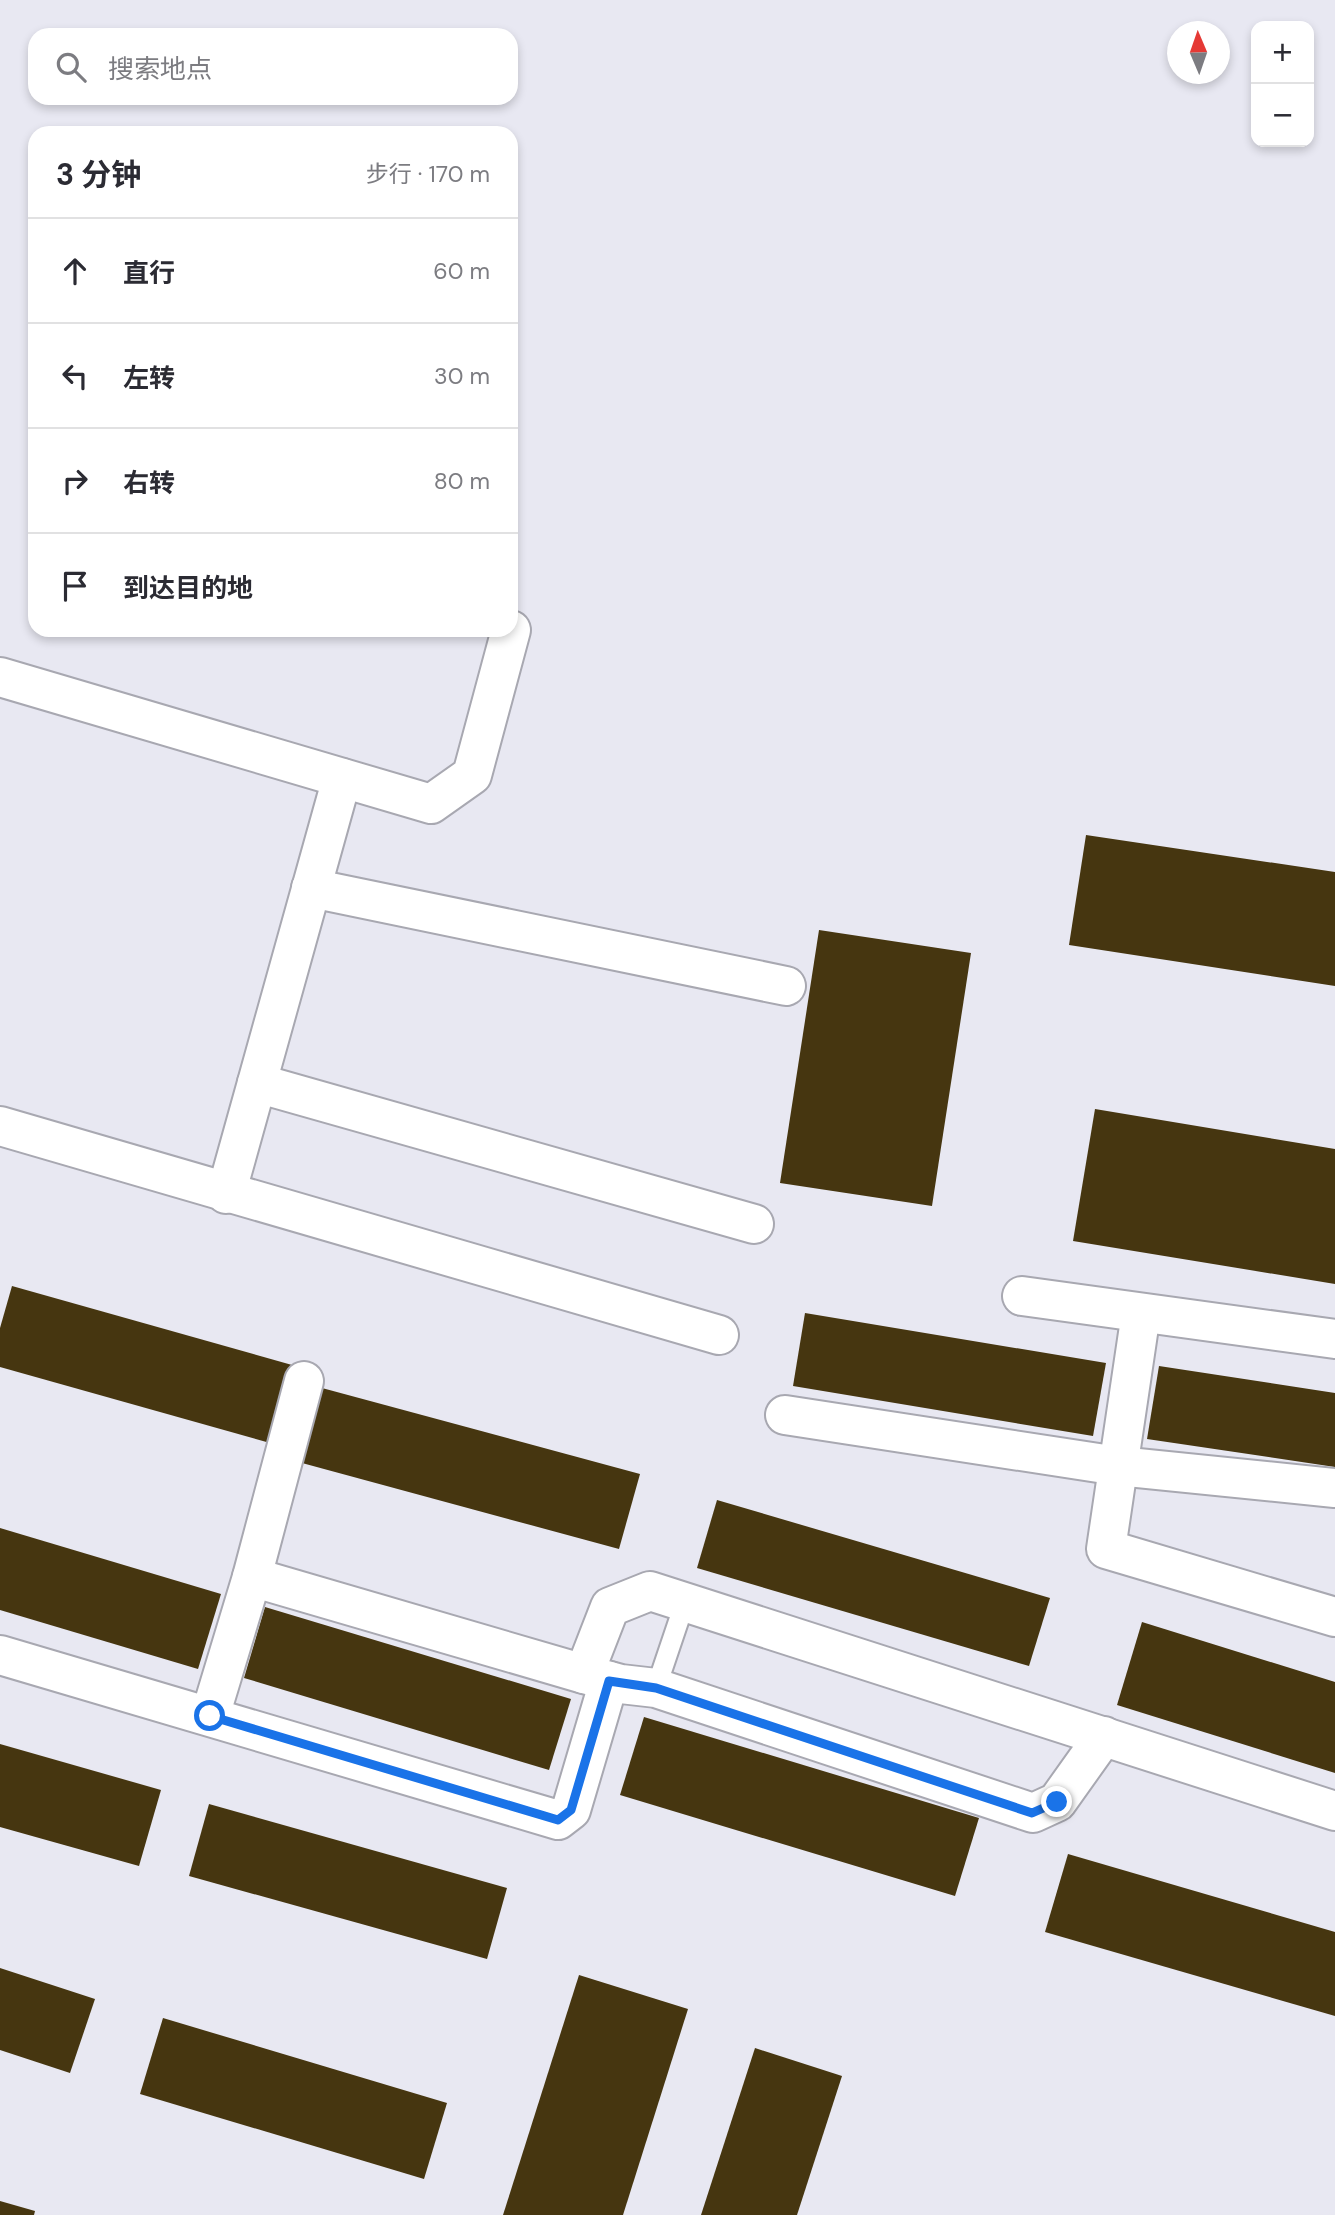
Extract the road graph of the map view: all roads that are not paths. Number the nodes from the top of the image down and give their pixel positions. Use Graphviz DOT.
graph roads {
  1 [pos="509,637"];
  2 [pos="0,677"];
  3 [pos="342,778"];
  4 [pos="311,888"];
  5 [pos="786,986"];
  6 [pos="257,1083"];
  7 [pos="0,1126"];
  8 [pos="226,1194"];
  9 [pos="754,1224"];
  10 [pos="1022,1296"];
  11 [pos="1141,1313"];
  12 [pos="719,1335"];
  13 [pos="1335,1339"];
  14 [pos="304,1381"];
  15 [pos="785,1415"];
  16 [pos="1118,1466"];
  17 [pos="1335,1488"];
  18 [pos="252,1577"];
  19 [pos="685,1602"];
  20 [pos="1335,1617"];
  21 [pos="0,1655"];
  22 [pos="597,1678"];
  23 [pos="656,1688"];
  24 [pos="210,1716"];
  25 [pos="1104,1737"];
  26 [pos="1335,1811"];
  1 -- 3 [label="street"];
  2 -- 3 [label="street"];
  3 -- 4 [label="street"];
  4 -- 5 [label="street"];
  4 -- 6 [label="street"];
  6 -- 8 [label="street"];
  6 -- 9 [label="street"];
  7 -- 8 [label="street"];
  8 -- 12 [label="street"];
  10 -- 11 [label="street"];
  11 -- 13 [label="street"];
  11 -- 16 [label="street"];
  14 -- 18 [label="street"];
  15 -- 16 [label="street"];
  16 -- 17 [label="street"];
  16 -- 20 [label="street"];
  18 -- 22 [label="street"];
  18 -- 24 [label="street"];
  19 -- 22 [label="street"];
  19 -- 23 [label="lane"];
  19 -- 25 [label="street"];
  21 -- 24 [label="street"];
  22 -- 23 [label="street"];
  22 -- 24 [label="street"];
  23 -- 25 [label="street"];
  25 -- 26 [label="street"];
}
